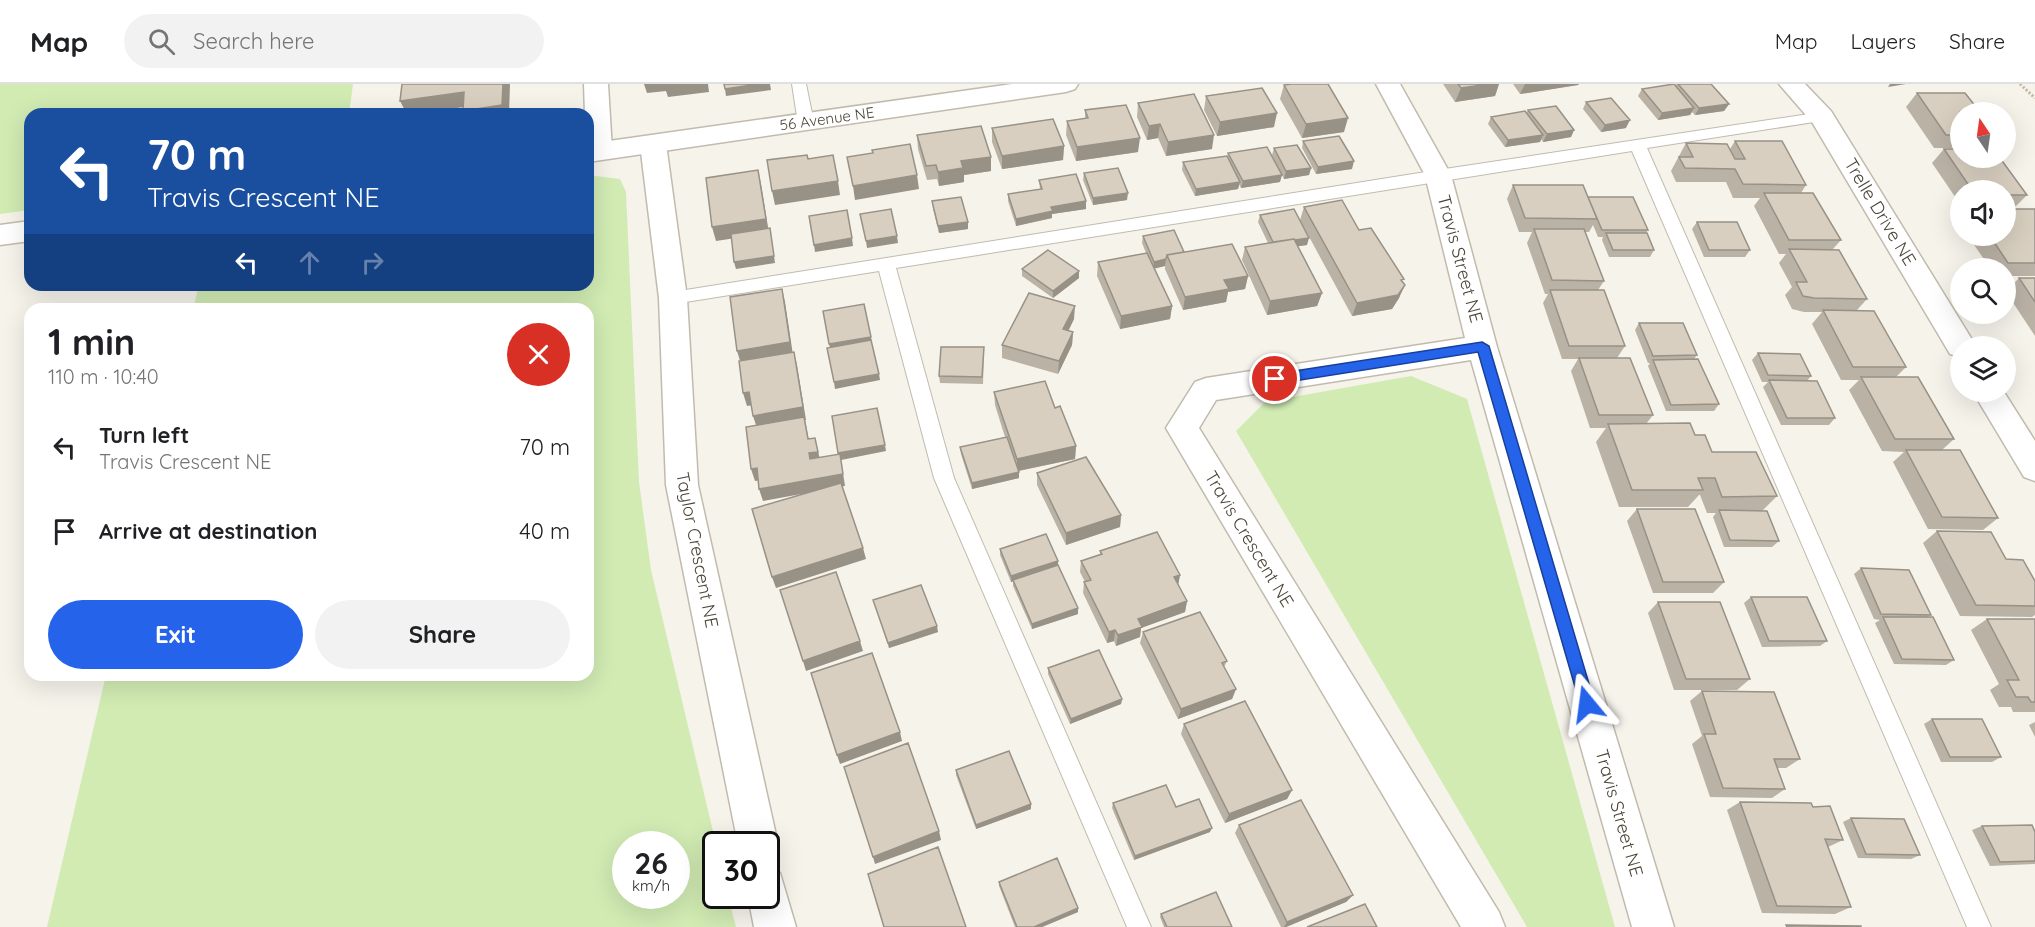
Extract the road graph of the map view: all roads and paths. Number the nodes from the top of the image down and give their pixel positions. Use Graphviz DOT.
graph roads {
  1 [pos="596,84"];
  2 [pos="799,84"];
  3 [pos="1066,84"];
  4 [pos="1388,84"];
  5 [pos="1791,84"];
  6 [pos="2020,84"];
  7 [pos="1011,88"];
  8 [pos="2035,98"];
  9 [pos="1822,117"];
  10 [pos="806,123"];
  11 [pos="653,144"];
  12 [pos="1638,146"];
  13 [pos="594,152"];
  14 [pos="1438,175"];
  15 [pos="24,232"];
  16 [pos="0,235"];
  17 [pos="886,264"];
  18 [pos="673,298"];
  19 [pos="1955,336"];
  20 [pos="1482,346"];
  21 [pos="1994,402"];
  22 [pos="2035,468"];
  23 [pos="755,831"];
  24 [pos="771,909"];
  25 [pos="775,927"];
  26 [pos="1139,927"];
  27 [pos="1484,927"];
  28 [pos="1653,927"];
  29 [pos="1979,927"];
  1 -- 13 [label="street"];
  2 -- 10 [label="lane"];
  3 -- 7 [label="street, 56 Avenue NE"];
  4 -- 14 [label="street, Travis Street NE"];
  5 -- 9 [label="street, Trelle Drive NE"];
  6 -- 8 [label="path"];
  7 -- 10 [label="street, 56 Avenue NE"];
  9 -- 12 [label="lane"];
  9 -- 19 [label="street, Trelle Drive NE"];
  10 -- 11 [label="street, 56 Avenue NE"];
  11 -- 13 [label="street, 56 Avenue NE"];
  11 -- 18 [label="street, Taylor Crescent NE"];
  12 -- 14 [label="lane"];
  12 -- 29 [label="lane"];
  14 -- 17 [label="lane"];
  14 -- 20 [label="street, Travis Street NE"];
  15 -- 16 [label="street"];
  17 -- 18 [label="lane"];
  17 -- 26 [label="lane"];
  18 -- 23 [label="street, Taylor Crescent NE"];
  20 -- 27 [label="street, Travis Crescent NE"];
  20 -- 28 [label="street, Travis Street NE"];
  21 -- 22 [label="street"];
  24 -- 25 [label="street"];
}
